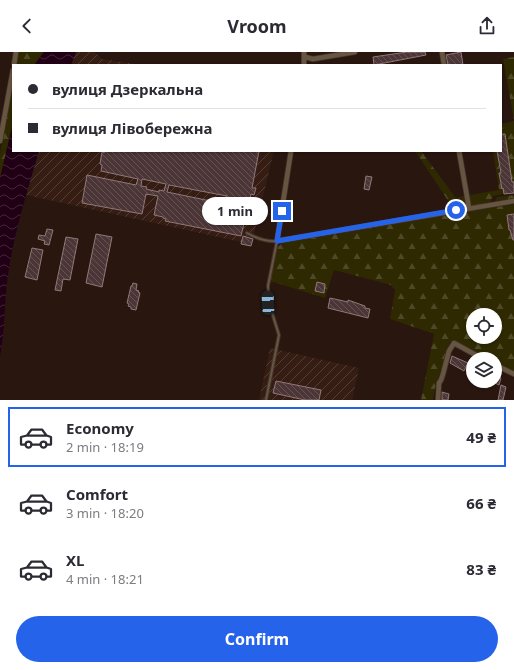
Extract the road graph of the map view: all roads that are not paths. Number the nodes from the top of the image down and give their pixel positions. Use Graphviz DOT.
graph roads {
  1 [pos="16,52"];
  2 [pos="355,52"];
  3 [pos="442,52"];
  4 [pos="304,55"];
  5 [pos="14,64"];
  6 [pos="444,64"];
  7 [pos="12,75"];
  8 [pos="0,141"];
  9 [pos="291,152"];
  10 [pos="459,152"];
  11 [pos="514,201"];
  12 [pos="469,208"];
  13 [pos="247,233"];
  14 [pos="277,241"];
  15 [pos="470,352"];
  16 [pos="502,368"];
  17 [pos="514,374"];
  18 [pos="266,400"];
  19 [pos="438,400"];
  1 -- 5 [label="street"];
  2 -- 4 [label="street"];
  3 -- 6 [label="street"];
  7 -- 8 [label="street"];
  9 -- 14 [label="street"];
  10 -- 12 [label="street"];
  11 -- 12 [label="street"];
  12 -- 14 [label="street"];
  13 -- 14 [label="lane"];
  14 -- 18 [label="lane"];
  15 -- 19 [label="street"];
  16 -- 17 [label="street"];
}
